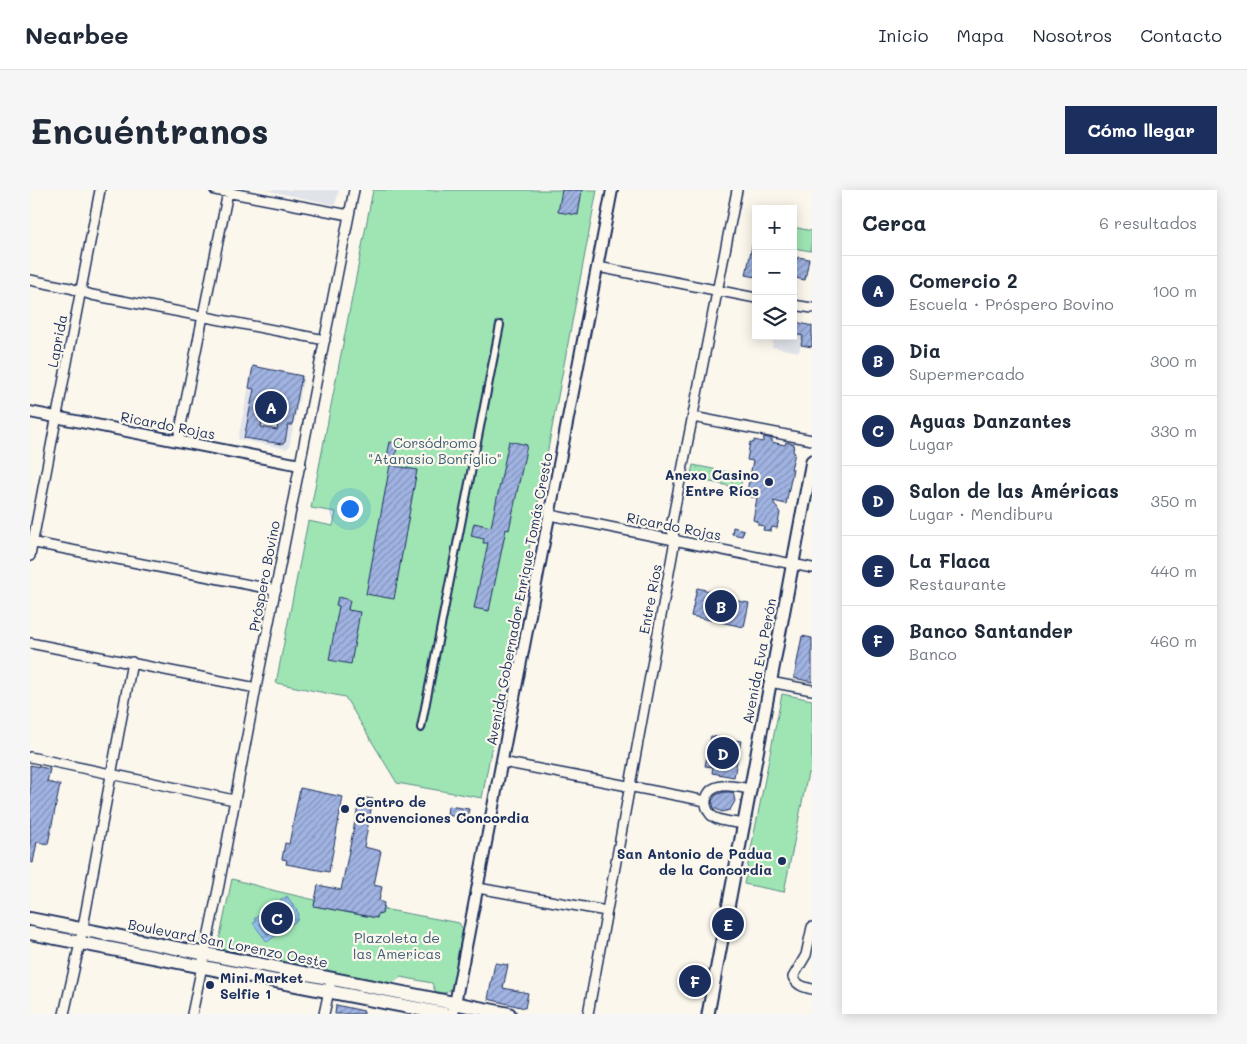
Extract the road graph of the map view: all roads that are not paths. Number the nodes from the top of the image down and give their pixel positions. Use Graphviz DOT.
graph roads {
  1 [pos="100,190"];
  2 [pos="215,190"];
  3 [pos="354,190"];
  4 [pos="612,190"];
  5 [pos="737,190"];
  6 [pos="228,192"];
  7 [pos="349,215"];
  8 [pos="598,267"];
  9 [pos="30,280"];
  10 [pos="81,291"];
  11 [pos="717,291"];
  12 [pos="752,297"];
  13 [pos="797,305"];
  14 [pos="812,308"];
  15 [pos="203,317"];
  16 [pos="500,325"];
  17 [pos="325,340"];
  18 [pos="30,412"];
  19 [pos="693,417"];
  20 [pos="56,418"];
  21 [pos="178,440"];
  22 [pos="812,440"];
  23 [pos="812,461"];
  24 [pos="300,465"];
  25 [pos="550,515"];
  26 [pos="675,540"];
  27 [pos="31,543"];
  28 [pos="30,556"];
  29 [pos="792,564"];
  30 [pos="812,568"];
  31 [pos="276,590"];
  32 [pos="30,643"];
  33 [pos="132,662"];
  34 [pos="770,682"];
  35 [pos="256,688"];
  36 [pos="812,690"];
  37 [pos="421,728"];
  38 [pos="30,757"];
  39 [pos="502,762"];
  40 [pos="111,774"];
  41 [pos="629,787"];
  42 [pos="749,788"];
  43 [pos="234,800"];
  44 [pos="706,801"];
  45 [pos="745,824"];
  46 [pos="478,888"];
  47 [pos="606,910"];
  48 [pos="30,919"];
  49 [pos="812,927"];
  50 [pos="82,930"];
  51 [pos="30,933"];
  52 [pos="80,943"];
  53 [pos="204,954"];
  54 [pos="201,968"];
  55 [pos="331,979"];
  56 [pos="812,988"];
  57 [pos="329,992"];
  58 [pos="462,1009"];
  59 [pos="64,1014"];
  60 [pos="192,1014"];
  61 [pos="324,1014"];
  62 [pos="445,1014"];
  63 [pos="509,1014"];
  64 [pos="588,1014"];
  65 [pos="708,1014"];
  1 -- 10 [label="street, Laprida"];
  2 -- 6 [label="street"];
  3 -- 7 [label="street, Próspero Bovino"];
  4 -- 8 [label="street, Avenida Gobernador Enrique Tomás Cresto"];
  5 -- 11 [label="street, Entre Ríos"];
  6 -- 7 [label="street"];
  6 -- 15 [label="street"];
  7 -- 17 [label="street, Próspero Bovino"];
  8 -- 11 [label="street"];
  8 -- 25 [label="street, Avenida Gobernador Enrique Tomás Cresto"];
  9 -- 10 [label="street"];
  10 -- 15 [label="street"];
  10 -- 20 [label="street, Laprida"];
  11 -- 12 [label="street"];
  11 -- 19 [label="street, Entre Ríos"];
  13 -- 14 [label="street"];
  15 -- 17 [label="street"];
  15 -- 21 [label="street"];
  16 -- 37 [label="street"];
  17 -- 24 [label="street, Próspero Bovino"];
  18 -- 20 [label="street, Ricardo Rojas"];
  19 -- 22 [label="street"];
  19 -- 26 [label="street, Entre Ríos"];
  20 -- 21 [label="street, Ricardo Rojas"];
  20 -- 27 [label="street, Laprida"];
  21 -- 24 [label="street, Ricardo Rojas"];
  23 -- 29 [label="main road, Avenida Eva Perón"];
  24 -- 31 [label="street, Próspero Bovino"];
  25 -- 26 [label="street, Ricardo Rojas"];
  25 -- 39 [label="street, Avenida Gobernador Enrique Tomás Cresto"];
  26 -- 29 [label="street, Ricardo Rojas"];
  26 -- 41 [label="street, Entre Ríos"];
  27 -- 28 [label="street, Laprida"];
  27 -- 31 [label="street"];
  29 -- 30 [label="street, Ricardo Rojas"];
  29 -- 34 [label="main road, Avenida Eva Perón"];
  31 -- 35 [label="street, Próspero Bovino"];
  32 -- 33 [label="street"];
  33 -- 35 [label="street"];
  33 -- 40 [label="street"];
  34 -- 36 [label="street"];
  34 -- 42 [label="main road, Avenida Eva Perón"];
  35 -- 43 [label="street, Próspero Bovino"];
  38 -- 40 [label="street"];
  39 -- 41 [label="street"];
  39 -- 46 [label="street, Avenida Gobernador Enrique Tomás Cresto"];
  40 -- 43 [label="street"];
  40 -- 50 [label="street"];
  41 -- 44 [label="street"];
  41 -- 47 [label="street, Entre Ríos"];
  42 -- 44 [label="street"];
  42 -- 45 [label="main road, Avenida Eva Perón"];
  43 -- 53 [label="street, Próspero Bovino"];
  44 -- 45 [label="street"];
  45 -- 65 [label="main road, Avenida Eva Perón"];
  46 -- 47 [label="street"];
  46 -- 58 [label="street, Avenida Gobernador Enrique Tomás Cresto"];
  47 -- 64 [label="street, Entre Ríos"];
  48 -- 50 [label="main road, Boulevard San Lorenzo Oeste"];
  49 -- 56 [label="street"];
  50 -- 52 [label="street"];
  50 -- 53 [label="main road, Boulevard San Lorenzo Oeste"];
  51 -- 52 [label="main road, Boulevard San Lorenzo Oeste"];
  52 -- 54 [label="main road, Boulevard San Lorenzo Oeste"];
  52 -- 59 [label="street"];
  53 -- 54 [label="street, Próspero Bovino"];
  53 -- 55 [label="main road, Boulevard San Lorenzo Oeste"];
  54 -- 57 [label="main road, Boulevard San Lorenzo Oeste"];
  54 -- 60 [label="street, Próspero Bovino"];
  55 -- 57 [label="street"];
  55 -- 58 [label="main road, Boulevard San Lorenzo Oeste"];
  57 -- 61 [label="street"];
  57 -- 62 [label="main road, Boulevard San Lorenzo Oeste"];
  58 -- 63 [label="main road, Boulevard San Lorenzo Oeste"];
}
